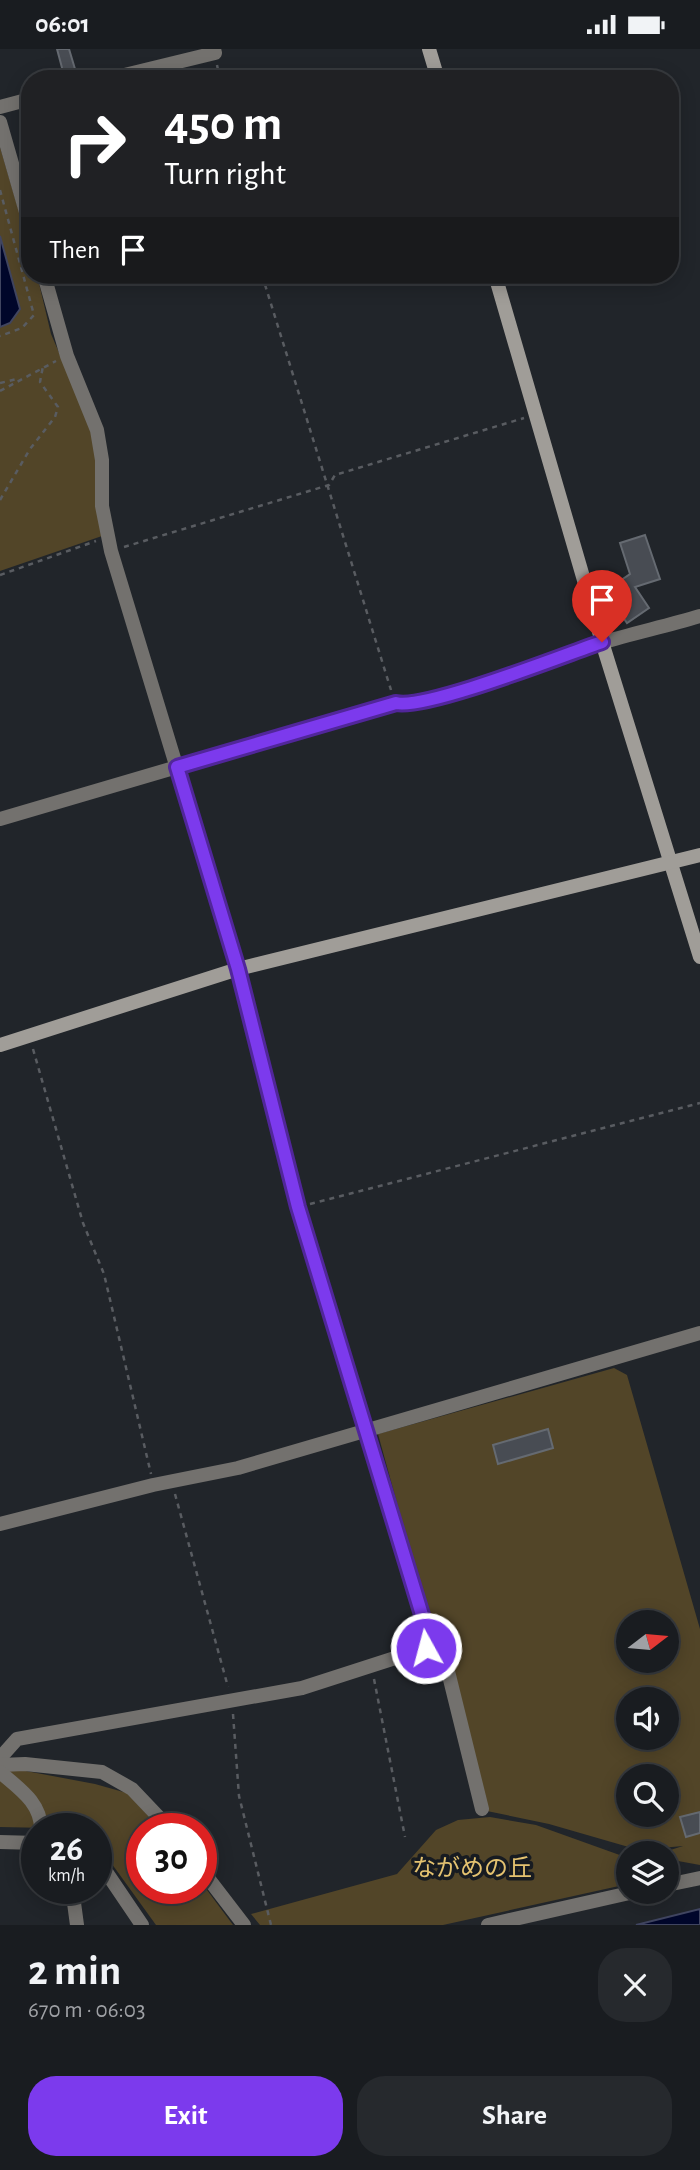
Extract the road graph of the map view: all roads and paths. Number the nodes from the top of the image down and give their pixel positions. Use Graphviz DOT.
graph roads {
  1 [pos="214,49"];
  2 [pos="429,49"];
  3 [pos="145,70"];
  4 [pos="435,70"];
  5 [pos="21,101"];
  6 [pos="0,107"];
  7 [pos="0,122"];
  8 [pos="0,190"];
  9 [pos="21,195"];
  10 [pos="21,267"];
  11 [pos="26,284"];
  12 [pos="47,284"];
  13 [pos="265,284"];
  14 [pos="498,284"];
  15 [pos="0,337"];
  16 [pos="67,356"];
  17 [pos="43,366"];
  18 [pos="22,379"];
  19 [pos="0,383"];
  20 [pos="0,391"];
  21 [pos="536,414"];
  22 [pos="329,485"];
  23 [pos="0,500"];
  24 [pos="109,544"];
  25 [pos="0,575"];
  26 [pos="700,616"];
  27 [pos="602,642"];
  28 [pos="396,703"];
  29 [pos="177,767"];
  30 [pos="0,819"];
  31 [pos="700,855"];
  32 [pos="673,863"];
  33 [pos="700,957"];
  34 [pos="238,969"];
  35 [pos="29,1036"];
  36 [pos="0,1045"];
  37 [pos="700,1103"];
  38 [pos="298,1207"];
  39 [pos="700,1333"];
  40 [pos="367,1428"];
  41 [pos="153,1485"];
  42 [pos="0,1524"];
  43 [pos="426,1628"];
  44 [pos="371,1666"];
  45 [pos="0,1758"];
  46 [pos="0,1765"];
  47 [pos="0,1772"];
  48 [pos="482,1809"];
  49 [pos="38,1813"];
  50 [pos="155,1813"];
  51 [pos="405,1837"];
  52 [pos="0,1842"];
  53 [pos="21,1843"];
  54 [pos="700,1878"];
  55 [pos="112,1881"];
  56 [pos="679,1882"];
  57 [pos="217,1890"];
  58 [pos="616,1896"];
  59 [pos="74,1904"];
  60 [pos="77,1925"];
  61 [pos="142,1925"];
  62 [pos="244,1925"];
  63 [pos="488,1925"];
  1 -- 3 [label="street"];
  2 -- 4 [label="street"];
  5 -- 6 [label="street"];
  7 -- 9 [label="street"];
  8 -- 10 [label="path"];
  11 -- 15 [label="path"];
  12 -- 16 [label="street"];
  13 -- 22 [label="path"];
  14 -- 21 [label="street"];
  16 -- 17 [label="path"];
  16 -- 24 [label="street"];
  17 -- 18 [label="path"];
  17 -- 23 [label="path"];
  18 -- 19 [label="path"];
  18 -- 20 [label="path"];
  21 -- 22 [label="path"];
  21 -- 27 [label="street"];
  22 -- 24 [label="path"];
  22 -- 28 [label="path"];
  24 -- 25 [label="path"];
  24 -- 29 [label="street"];
  26 -- 27 [label="street"];
  27 -- 28 [label="street"];
  27 -- 32 [label="street"];
  28 -- 29 [label="street"];
  29 -- 30 [label="street"];
  29 -- 34 [label="street"];
  31 -- 32 [label="street"];
  32 -- 33 [label="street"];
  32 -- 34 [label="street"];
  34 -- 35 [label="street"];
  34 -- 38 [label="street"];
  35 -- 36 [label="street"];
  35 -- 41 [label="path"];
  37 -- 38 [label="path"];
  38 -- 40 [label="street"];
  39 -- 40 [label="street"];
  40 -- 41 [label="street"];
  40 -- 43 [label="street"];
  41 -- 42 [label="street"];
  43 -- 44 [label="street"];
  43 -- 48 [label="street"];
  44 -- 45 [label="street"];
  44 -- 51 [label="path"];
  46 -- 50 [label="street"];
  47 -- 49 [label="street"];
  52 -- 53 [label="street"];
  54 -- 56 [label="street"];
  55 -- 61 [label="street"];
  57 -- 62 [label="street"];
  58 -- 63 [label="street"];
  59 -- 60 [label="street"];
}
